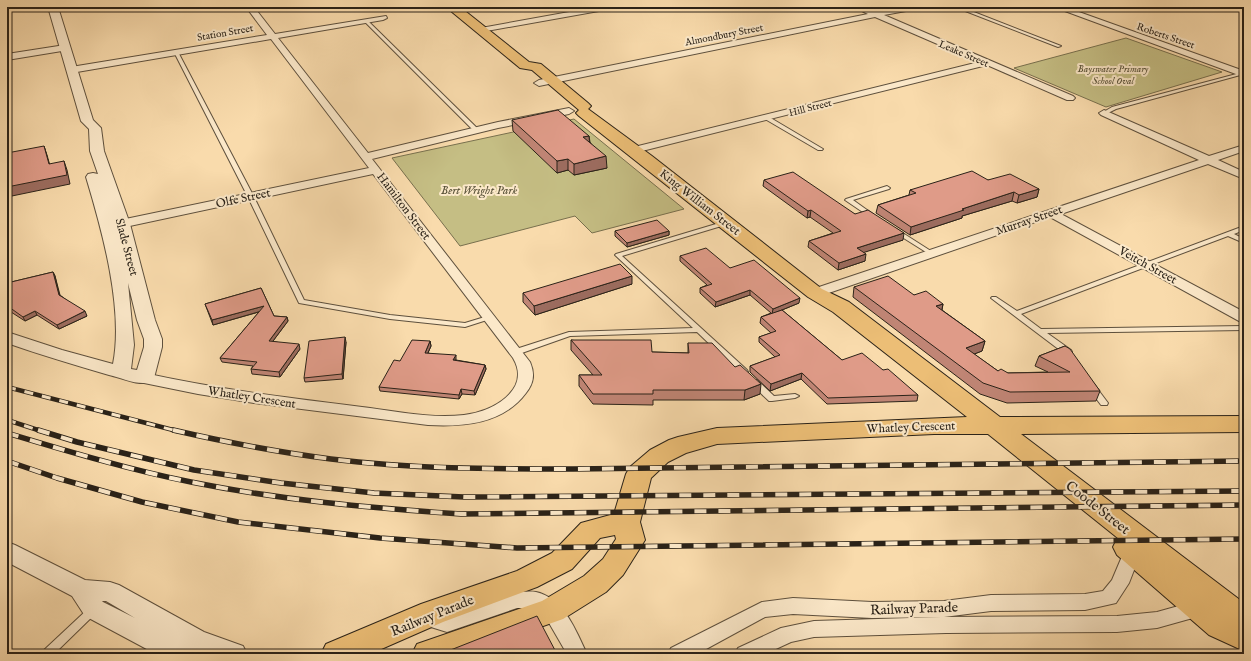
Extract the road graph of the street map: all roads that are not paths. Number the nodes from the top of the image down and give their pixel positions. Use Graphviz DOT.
graph roads {
  1 [pos="53,7"];
  2 [pos="250,7"];
  3 [pos="452,7"];
  4 [pos="610,7"];
  5 [pos="858,7"];
  6 [pos="914,7"];
  7 [pos="957,7"];
  8 [pos="1058,7"];
  9 [pos="876,15"];
  10 [pos="383,18"];
  11 [pos="366,21"];
  12 [pos="481,30"];
  13 [pos="271,35"];
  14 [pos="1059,46"];
  15 [pos="65,48"];
  16 [pos="176,52"];
  17 [pos="7,57"];
  18 [pos="986,63"];
  19 [pos="71,70"];
  20 [pos="1244,74"];
  21 [pos="546,82"];
  22 [pos="1070,98"];
  23 [pos="577,109"];
  24 [pos="1104,112"];
  25 [pos="767,118"];
  26 [pos="476,130"];
  27 [pos="1244,148"];
  28 [pos="820,149"];
  29 [pos="634,150"];
  30 [pos="366,157"];
  31 [pos="1208,160"];
  32 [pos="376,170"];
  33 [pos="1244,176"];
  34 [pos="887,188"];
  35 [pos="251,196"];
  36 [pos="1051,213"];
  37 [pos="880,221"];
  38 [pos="726,223"];
  39 [pos="116,225"];
  40 [pos="1244,228"];
  41 [pos="893,229"];
  42 [pos="1229,234"];
  43 [pos="1244,241"];
  44 [pos="931,253"];
  45 [pos="1149,265"];
  46 [pos="815,293"];
  47 [pos="994,298"];
  48 [pos="1016,314"];
  49 [pos="488,318"];
  50 [pos="1244,318"];
  51 [pos="1244,328"];
  52 [pos="700,330"];
  53 [pos="1040,331"];
  54 [pos="7,337"];
  55 [pos="516,352"];
  56 [pos="1072,358"];
  57 [pos="121,372"];
  58 [pos="144,378"];
  59 [pos="1090,384"];
  60 [pos="953,394"];
  61 [pos="795,396"];
  62 [pos="1104,404"];
  63 [pos="502,408"];
  64 [pos="1244,424"];
  65 [pos="982,425"];
  66 [pos="626,522"];
  67 [pos="7,551"];
  68 [pos="1132,552"];
  69 [pos="88,599"];
  70 [pos="1200,608"];
  71 [pos="552,610"];
  72 [pos="424,617"];
  73 [pos="1244,620"];
  74 [pos="1244,638"];
  75 [pos="47,654"];
  76 [pos="180,654"];
  77 [pos="234,654"];
  78 [pos="337,654"];
  79 [pos="428,654"];
  80 [pos="578,654"];
  81 [pos="678,654"];
  82 [pos="745,654"];
  1 -- 15 [label="street, Slade Street"];
  2 -- 13 [label="street, Hamilton Street"];
  3 -- 12 [label="main road, King William Street"];
  4 -- 12 [label="street"];
  5 -- 9 [label="street, Leake Street"];
  6 -- 9 [label="street, Almondbury Street"];
  7 -- 14 [label="lane"];
  8 -- 20 [label="street, Roberts Street"];
  9 -- 18 [label="street, Leake Street"];
  9 -- 21 [label="street, Almondbury Street"];
  10 -- 11 [label="street, Station Street"];
  11 -- 13 [label="street, Station Street"];
  11 -- 26 [label="lane"];
  12 -- 21 [label="main road, King William Street"];
  13 -- 16 [label="street, Station Street"];
  13 -- 30 [label="street, Hamilton Street"];
  15 -- 17 [label="street"];
  15 -- 19 [label="street, Slade Street"];
  16 -- 19 [label="street, Station Street"];
  16 -- 35 [label="lane"];
  18 -- 22 [label="street, Leake Street"];
  18 -- 25 [label="street, Hill Street"];
  19 -- 39 [label="street, Slade Street"];
  20 -- 24 [label="lane"];
  21 -- 23 [label="main road, King William Street"];
  23 -- 26 [label="street"];
  23 -- 29 [label="main road, King William Street"];
  24 -- 31 [label="street"];
  25 -- 28 [label="lane"];
  25 -- 29 [label="street, Hill Street"];
  26 -- 30 [label="street"];
  27 -- 31 [label="street, Murray Street"];
  29 -- 38 [label="main road, King William Street"];
  30 -- 32 [label="street, Hamilton Street"];
  31 -- 33 [label="street"];
  31 -- 36 [label="street, Murray Street"];
  32 -- 35 [label="street, Olfe Street"];
  32 -- 49 [label="street, Hamilton Street"];
  34 -- 37 [label="lane"];
  35 -- 39 [label="street, Olfe Street"];
  35 -- 49 [label="lane"];
  36 -- 44 [label="street, Murray Street"];
  36 -- 45 [label="street, Veitch Street"];
  38 -- 46 [label="main road, King William Street"];
  38 -- 52 [label="lane"];
  39 -- 57 [label="street, Slade Street"];
  39 -- 58 [label="street, Slade Street"];
  40 -- 42 [label="lane"];
  41 -- 44 [label="lane"];
  42 -- 43 [label="lane"];
  42 -- 45 [label="lane"];
  44 -- 46 [label="street, Murray Street"];
  45 -- 48 [label="lane"];
  45 -- 50 [label="street, Veitch Street"];
  46 -- 60 [label="main road, King William Street"];
  46 -- 65 [label="main road, King William Street"];
  47 -- 48 [label="lane"];
  48 -- 53 [label="lane"];
  49 -- 55 [label="street, Hamilton Street"];
  51 -- 53 [label="lane"];
  52 -- 55 [label="lane"];
  52 -- 61 [label="lane"];
  53 -- 56 [label="lane"];
  54 -- 57 [label="street, Whatley Crescent"];
  55 -- 63 [label="street, Hamilton Street"];
  57 -- 58 [label="street, Whatley Crescent"];
  58 -- 63 [label="street, Whatley Crescent"];
  59 -- 62 [label="lane"];
  60 -- 65 [label="main road, Coode Street"];
  64 -- 65 [label="main road, Whatley Crescent"];
  65 -- 66 [label="main road, Whatley Crescent"];
  65 -- 68 [label="main road, Coode Street"];
  65 -- 73 [label="main road, Coode Street"];
  66 -- 71 [label="main road, Whatley Crescent"];
  66 -- 72 [label="main road, Railway Parade"];
  67 -- 69 [label="street"];
  68 -- 70 [label="main road, Coode Street"];
  68 -- 81 [label="street, Railway Parade"];
  69 -- 75 [label="lane"];
  69 -- 76 [label="street"];
  69 -- 77 [label="street"];
  70 -- 74 [label="main road, Coode Street"];
  70 -- 82 [label="street, Railway Parade"];
  71 -- 72 [label="street"];
  71 -- 79 [label="main road"];
  71 -- 80 [label="street"];
  72 -- 78 [label="main road, Railway Parade"];
}
